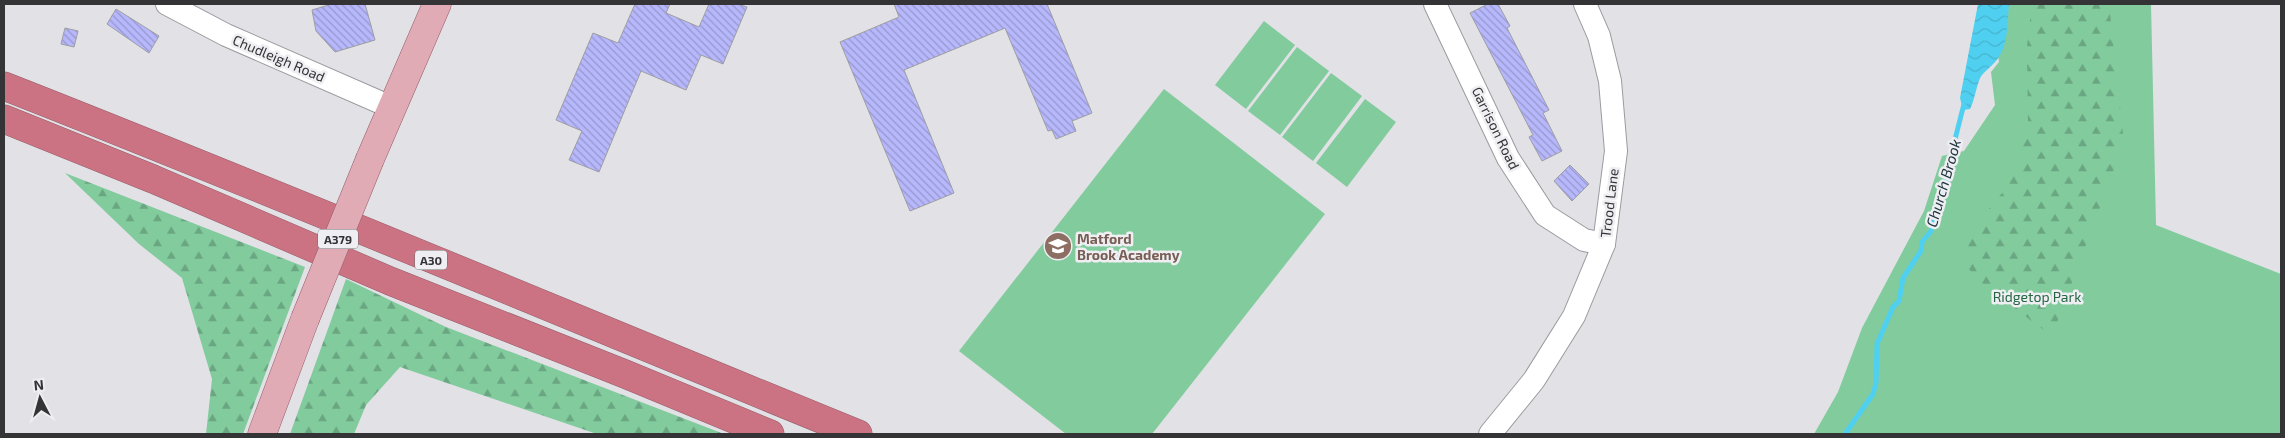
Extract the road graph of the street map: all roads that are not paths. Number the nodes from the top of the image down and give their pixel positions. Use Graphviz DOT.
graph roads {
  1 [pos="167,4"];
  2 [pos="436,4"];
  3 [pos="1436,4"];
  4 [pos="1585,4"];
  5 [pos="4,86"];
  6 [pos="393,108"];
  7 [pos="4,119"];
  8 [pos="1604,244"];
  9 [pos="262,434"];
  10 [pos="770,434"];
  11 [pos="858,434"];
  12 [pos="1490,434"];
  1 -- 6 [label="street, Chudleigh Road"];
  2 -- 6 [label="main road, A379"];
  3 -- 8 [label="street, Garrison Road"];
  4 -- 8 [label="street, Trood Lane"];
  5 -- 11 [label="highway, A30"];
  6 -- 9 [label="main road, A379, bridge"];
  7 -- 10 [label="highway, A30"];
  8 -- 12 [label="street, Trood Lane"];
}
